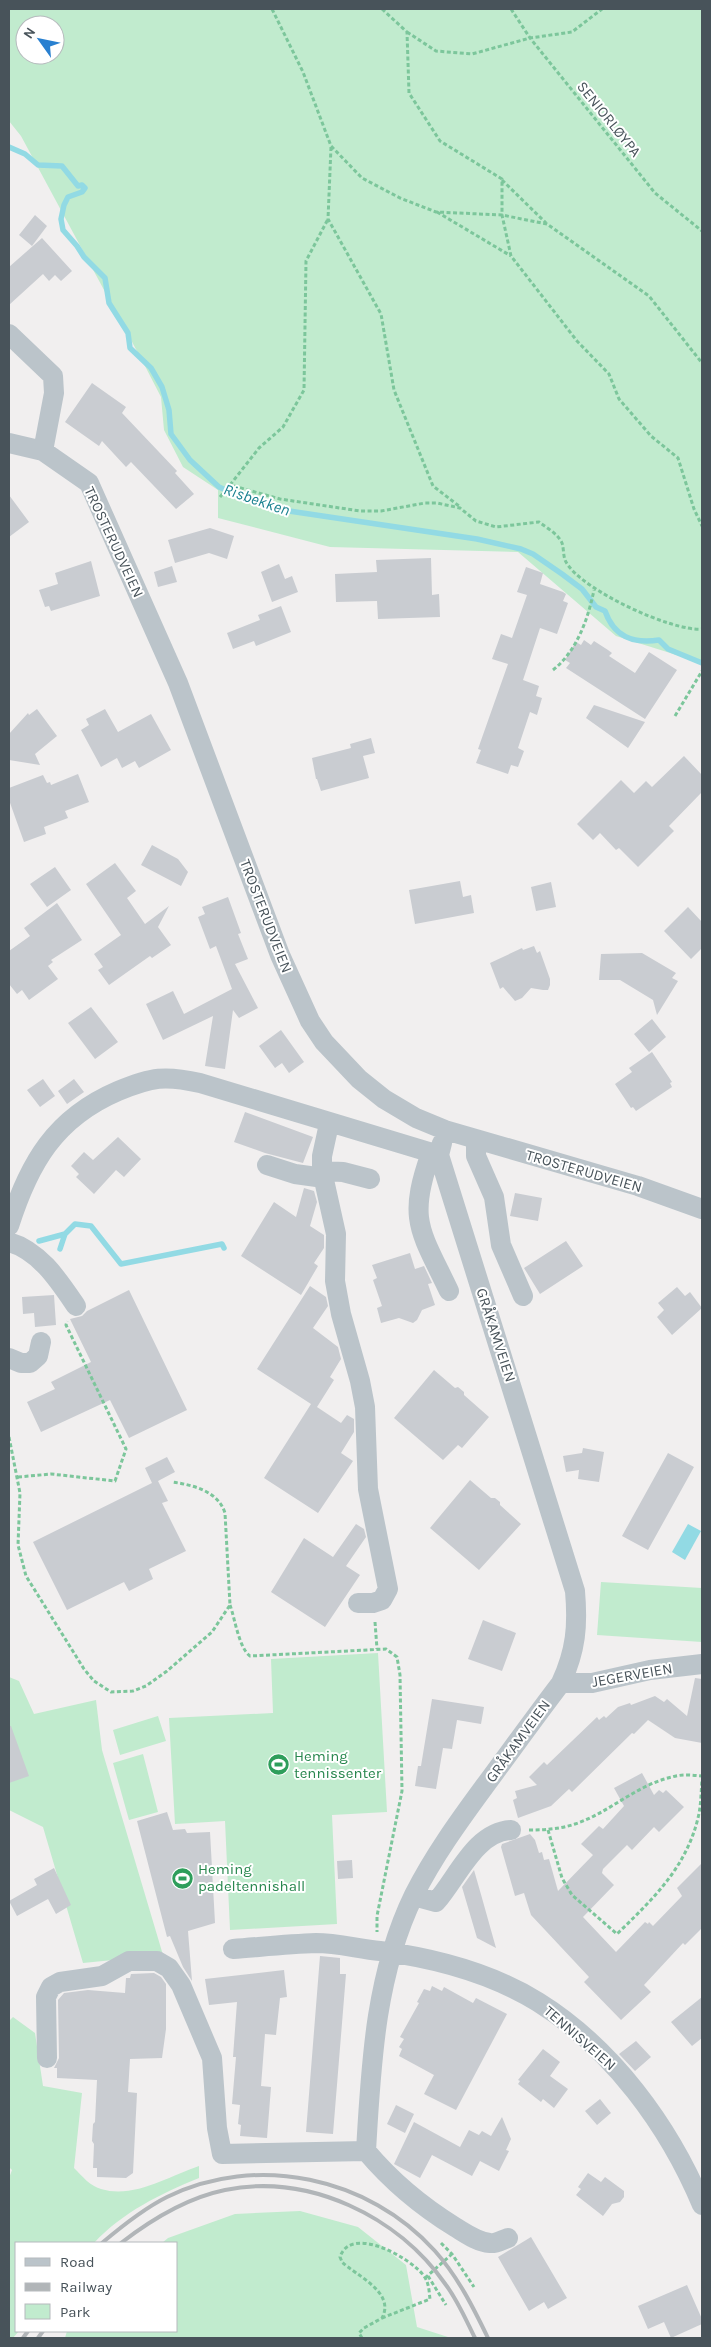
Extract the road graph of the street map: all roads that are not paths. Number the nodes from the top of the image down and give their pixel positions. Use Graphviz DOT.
graph roads {
  1 [pos="9,334"];
  2 [pos="9,442"];
  3 [pos="43,450"];
  4 [pos="329,1124"];
  5 [pos="445,1130"];
  6 [pos="476,1140"];
  7 [pos="435,1154"];
  8 [pos="268,1165"];
  9 [pos="324,1175"];
  10 [pos="370,1180"];
  11 [pos="702,1209"];
  12 [pos="9,1226"];
  13 [pos="9,1242"];
  14 [pos="449,1291"];
  15 [pos="523,1296"];
  16 [pos="74,1304"];
  17 [pos="41,1342"];
  18 [pos="9,1358"];
  19 [pos="366,1603"];
  20 [pos="702,1664"];
  21 [pos="561,1683"];
  22 [pos="511,1830"];
  23 [pos="414,1896"];
  24 [pos="233,1949"];
  25 [pos="387,1952"];
  26 [pos="47,2058"];
  27 [pos="366,2151"];
  28 [pos="696,2173"];
  29 [pos="702,2205"];
  30 [pos="508,2238"];
  1 -- 3 [label="street"];
  2 -- 3 [label="street, TROSTERUDVEIEN"];
  3 -- 5 [label="street, TROSTERUDVEIEN"];
  4 -- 7 [label="street"];
  4 -- 9 [label="street"];
  4 -- 12 [label="street"];
  5 -- 6 [label="street, TROSTERUDVEIEN"];
  5 -- 7 [label="street"];
  6 -- 11 [label="street, TROSTERUDVEIEN"];
  6 -- 15 [label="street"];
  7 -- 14 [label="street"];
  7 -- 21 [label="street, GRÅKAMVEIEN"];
  8 -- 9 [label="street"];
  9 -- 10 [label="street"];
  9 -- 19 [label="street"];
  13 -- 16 [label="street"];
  17 -- 18 [label="street"];
  20 -- 21 [label="street, JEGERVEIEN"];
  21 -- 23 [label="street, GRÅKAMVEIEN"];
  22 -- 23 [label="street"];
  23 -- 25 [label="street, GRÅKAMVEIEN"];
  24 -- 25 [label="street, TENNISVEIEN"];
  25 -- 27 [label="street, GRÅKAMVEIEN"];
  25 -- 28 [label="street, TENNISVEIEN"];
  26 -- 27 [label="street"];
  27 -- 30 [label="street"];
  28 -- 29 [label="street, TENNISVEIEN"];
}
